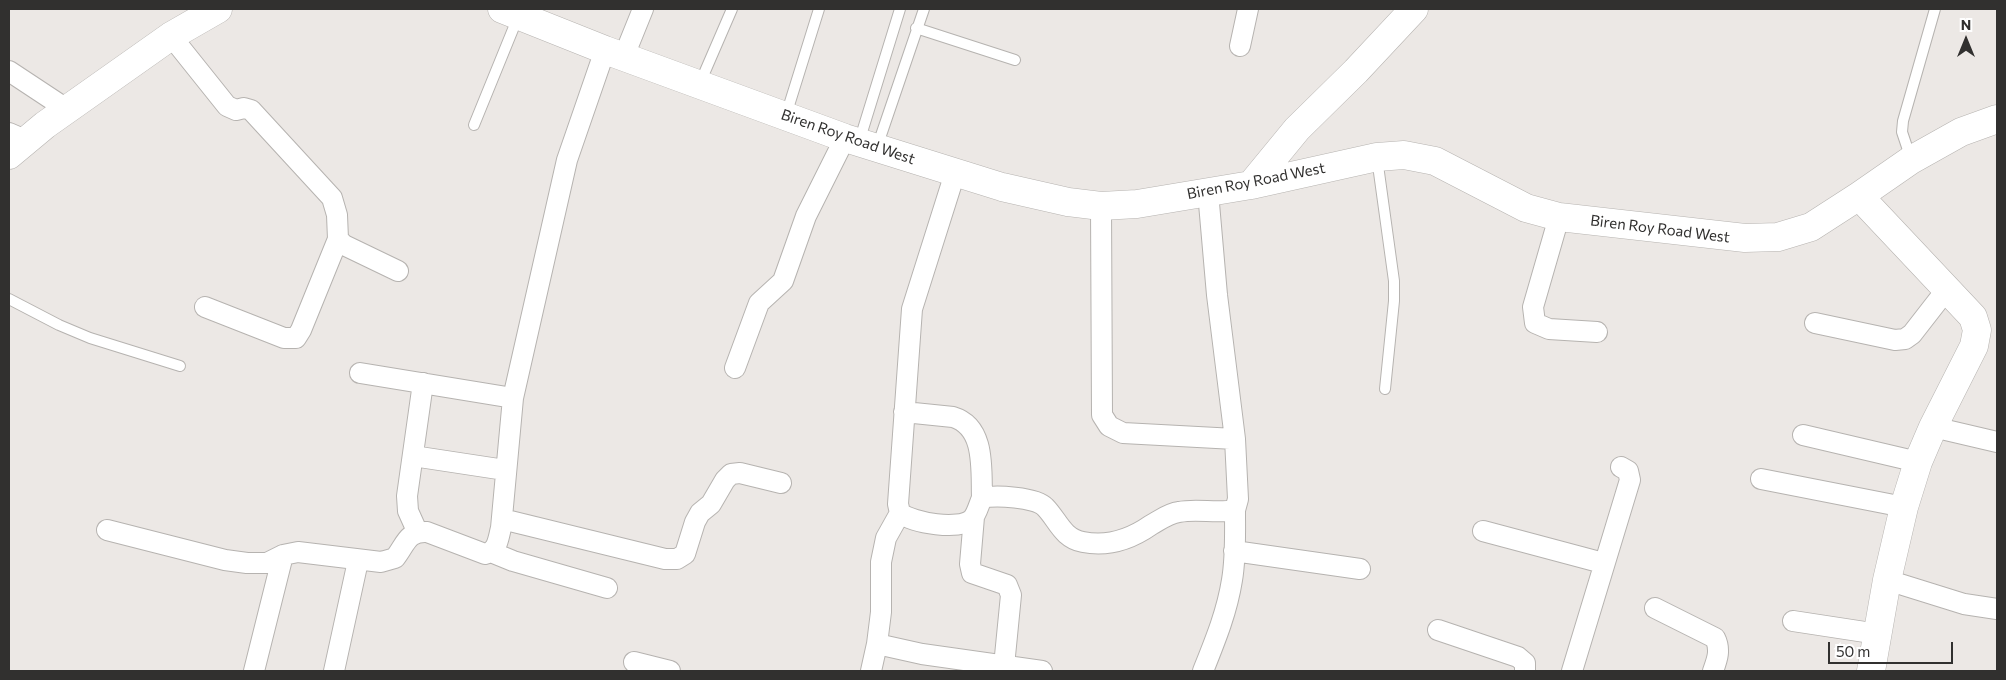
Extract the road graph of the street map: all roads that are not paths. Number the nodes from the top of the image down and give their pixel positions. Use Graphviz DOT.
graph roads {
  1 [pos="218,9"];
  2 [pos="643,9"];
  3 [pos="732,9"];
  4 [pos="819,9"];
  5 [pos="900,9"];
  6 [pos="924,9"];
  7 [pos="1248,9"];
  8 [pos="1414,9"];
  9 [pos="1935,9"];
  10 [pos="510,12"];
  11 [pos="916,28"];
  12 [pos="172,36"];
  13 [pos="1240,46"];
  14 [pos="614,53"];
  15 [pos="1015,60"];
  16 [pos="9,71"];
  17 [pos="700,84"];
  18 [pos="68,110"];
  19 [pos="786,116"];
  20 [pos="1997,119"];
  21 [pos="474,126"];
  22 [pos="14,143"];
  23 [pos="860,143"];
  24 [pos="1377,157"];
  25 [pos="1911,160"];
  26 [pos="955,173"];
  27 [pos="1251,185"];
  28 [pos="1208,192"];
  29 [pos="1859,196"];
  30 [pos="1101,206"];
  31 [pos="1559,217"];
  32 [pos="338,239"];
  33 [pos="398,271"];
  34 [pos="1947,290"];
  35 [pos="9,299"];
  36 [pos="206,307"];
  37 [pos="1816,323"];
  38 [pos="1597,332"];
  39 [pos="180,366"];
  40 [pos="735,368"];
  41 [pos="360,373"];
  42 [pos="423,383"];
  43 [pos="1385,389"];
  44 [pos="513,398"];
  45 [pos="904,412"];
  46 [pos="1933,427"];
  47 [pos="1803,435"];
  48 [pos="1235,439"];
  49 [pos="1997,442"];
  50 [pos="413,456"];
  51 [pos="1918,462"];
  52 [pos="1621,467"];
  53 [pos="505,470"];
  54 [pos="1761,480"];
  55 [pos="781,483"];
  56 [pos="982,498"];
  57 [pos="1904,507"];
  58 [pos="1236,510"];
  59 [pos="900,513"];
  60 [pos="502,518"];
  61 [pos="974,518"];
  62 [pos="107,530"];
  63 [pos="417,531"];
  64 [pos="1483,531"];
  65 [pos="1234,551"];
  66 [pos="492,552"];
  67 [pos="283,555"];
  68 [pos="358,561"];
  69 [pos="1603,563"];
  70 [pos="1360,569"];
  71 [pos="1886,580"];
  72 [pos="606,588"];
  73 [pos="1655,608"];
  74 [pos="1997,610"];
  75 [pos="1793,621"];
  76 [pos="1438,630"];
  77 [pos="1878,634"];
  78 [pos="877,644"];
  79 [pos="634,662"];
  80 [pos="1004,666"];
  81 [pos="254,671"];
  82 [pos="334,671"];
  83 [pos="670,671"];
  84 [pos="871,671"];
  85 [pos="1042,671"];
  86 [pos="1202,671"];
  87 [pos="1525,671"];
  88 [pos="1572,671"];
  89 [pos="1713,671"];
  90 [pos="1871,671"];
  1 -- 12 [label="main road"];
  2 -- 14 [label="street"];
  3 -- 17 [label="lane"];
  4 -- 19 [label="lane"];
  5 -- 23 [label="lane"];
  6 -- 11 [label="lane"];
  7 -- 13 [label="street"];
  8 -- 27 [label="main road"];
  9 -- 25 [label="lane"];
  10 -- 14 [label="main road, Biren Roy Road West"];
  10 -- 21 [label="lane"];
  11 -- 15 [label="lane"];
  11 -- 23 [label="lane"];
  12 -- 18 [label="main road"];
  12 -- 32 [label="street"];
  14 -- 17 [label="main road, Biren Roy Road West"];
  14 -- 44 [label="street"];
  16 -- 18 [label="street"];
  17 -- 19 [label="main road, Biren Roy Road West"];
  18 -- 22 [label="main road"];
  19 -- 23 [label="main road, Biren Roy Road West"];
  20 -- 25 [label="main road, Biren Roy Road West"];
  23 -- 26 [label="main road, Biren Roy Road West"];
  23 -- 40 [label="street"];
  24 -- 27 [label="main road, Biren Roy Road West"];
  24 -- 31 [label="main road, Biren Roy Road West"];
  24 -- 43 [label="lane"];
  25 -- 29 [label="main road, Biren Roy Road West"];
  26 -- 30 [label="main road, Biren Roy Road West"];
  26 -- 45 [label="street"];
  27 -- 28 [label="main road, Biren Roy Road West"];
  28 -- 30 [label="main road, Biren Roy Road West"];
  28 -- 48 [label="street"];
  29 -- 31 [label="main road, Biren Roy Road West"];
  29 -- 34 [label="main road"];
  30 -- 48 [label="street"];
  31 -- 38 [label="street"];
  32 -- 33 [label="street"];
  32 -- 36 [label="street"];
  34 -- 37 [label="street"];
  34 -- 46 [label="main road"];
  35 -- 39 [label="lane"];
  41 -- 42 [label="street"];
  42 -- 44 [label="street"];
  42 -- 50 [label="street"];
  44 -- 53 [label="street"];
  45 -- 56 [label="street"];
  45 -- 59 [label="street"];
  46 -- 49 [label="street"];
  46 -- 51 [label="main road"];
  47 -- 51 [label="street"];
  48 -- 58 [label="street"];
  50 -- 53 [label="street"];
  50 -- 63 [label="street"];
  51 -- 57 [label="main road"];
  52 -- 69 [label="street"];
  53 -- 60 [label="street"];
  54 -- 57 [label="street"];
  55 -- 60 [label="street"];
  56 -- 58 [label="street"];
  56 -- 61 [label="street"];
  57 -- 71 [label="main road"];
  58 -- 65 [label="street"];
  59 -- 61 [label="street"];
  59 -- 78 [label="street"];
  60 -- 66 [label="street"];
  61 -- 80 [label="street"];
  62 -- 67 [label="street"];
  63 -- 66 [label="street"];
  63 -- 68 [label="street"];
  64 -- 69 [label="street"];
  65 -- 70 [label="street"];
  65 -- 86 [label="street"];
  66 -- 72 [label="street"];
  67 -- 68 [label="street"];
  67 -- 81 [label="street"];
  68 -- 82 [label="street"];
  69 -- 88 [label="street"];
  71 -- 74 [label="street"];
  71 -- 77 [label="main road"];
  73 -- 89 [label="street"];
  75 -- 77 [label="street"];
  76 -- 87 [label="street"];
  77 -- 90 [label="main road"];
  78 -- 80 [label="street"];
  78 -- 84 [label="street"];
  79 -- 83 [label="street"];
  80 -- 85 [label="street"];
}
